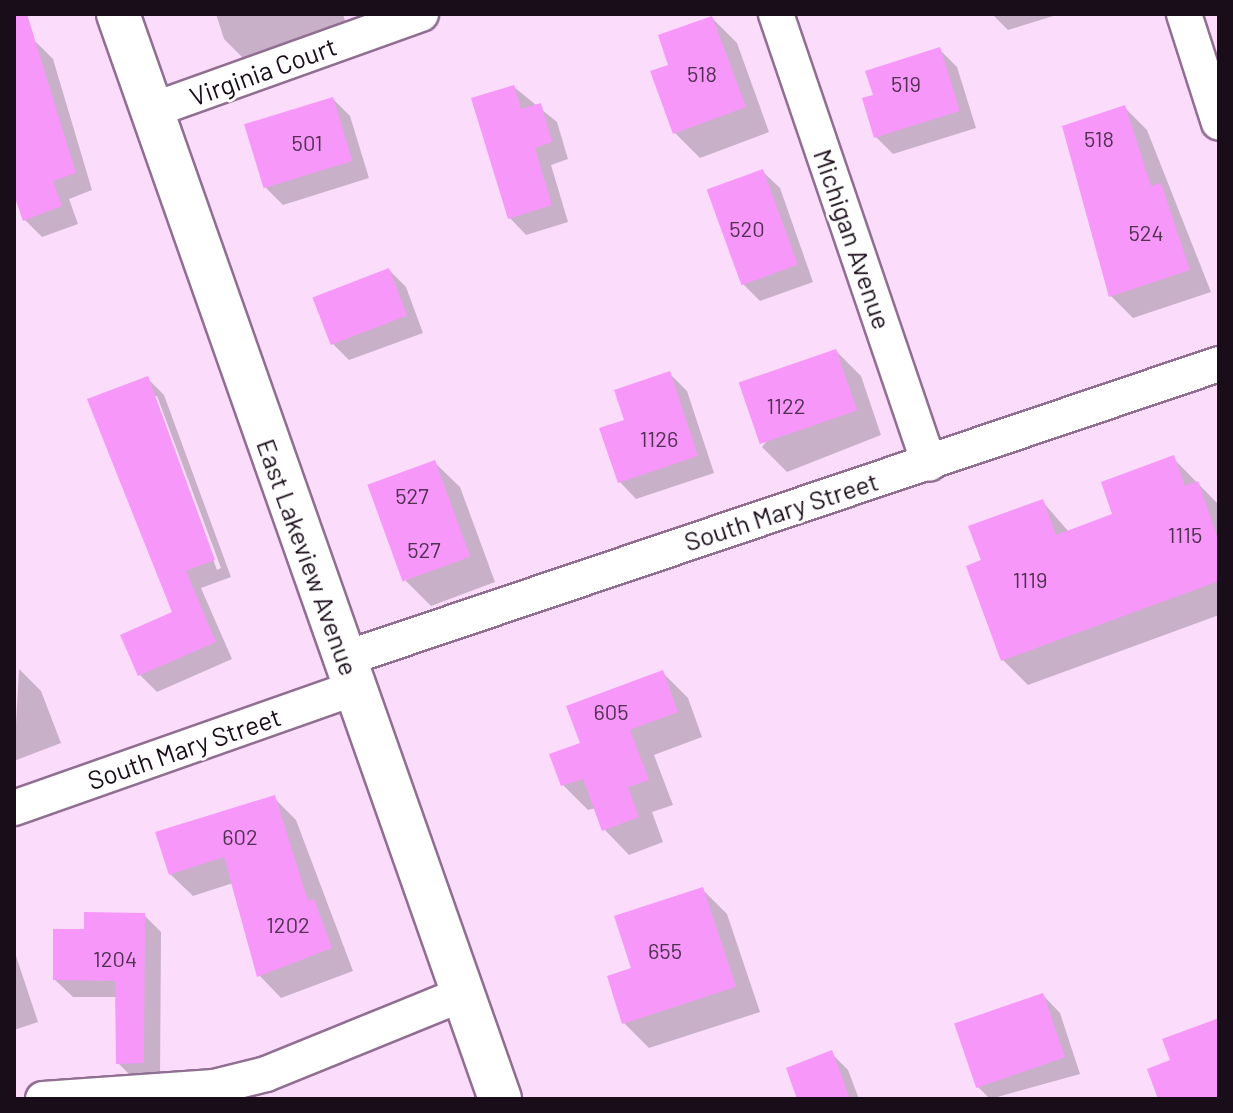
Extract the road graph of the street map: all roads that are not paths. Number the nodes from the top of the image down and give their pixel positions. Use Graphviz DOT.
graph roads {
  1 [pos="118,14"];
  2 [pos="421,14"];
  3 [pos="776,14"];
  4 [pos="1184,14"];
  5 [pos="150,111"];
  6 [pos="1219,123"];
  7 [pos="1219,364"];
  8 [pos="929,464"];
  9 [pos="349,673"];
  10 [pos="14,808"];
  11 [pos="463,994"];
  12 [pos="43,1099"];
  13 [pos="500,1099"];
  1 -- 5 [label="street, East Lakeview Avenue"];
  2 -- 5 [label="street, Virginia Court"];
  3 -- 8 [label="street, Michigan Avenue"];
  4 -- 6 [label="street"];
  5 -- 9 [label="street, East Lakeview Avenue"];
  7 -- 8 [label="street, South Mary Street"];
  8 -- 9 [label="street, South Mary Street"];
  9 -- 10 [label="street, South Mary Street"];
  9 -- 11 [label="street, East Lakeview Avenue"];
  11 -- 12 [label="street"];
  11 -- 13 [label="street, East Lakeview Avenue"];
}
